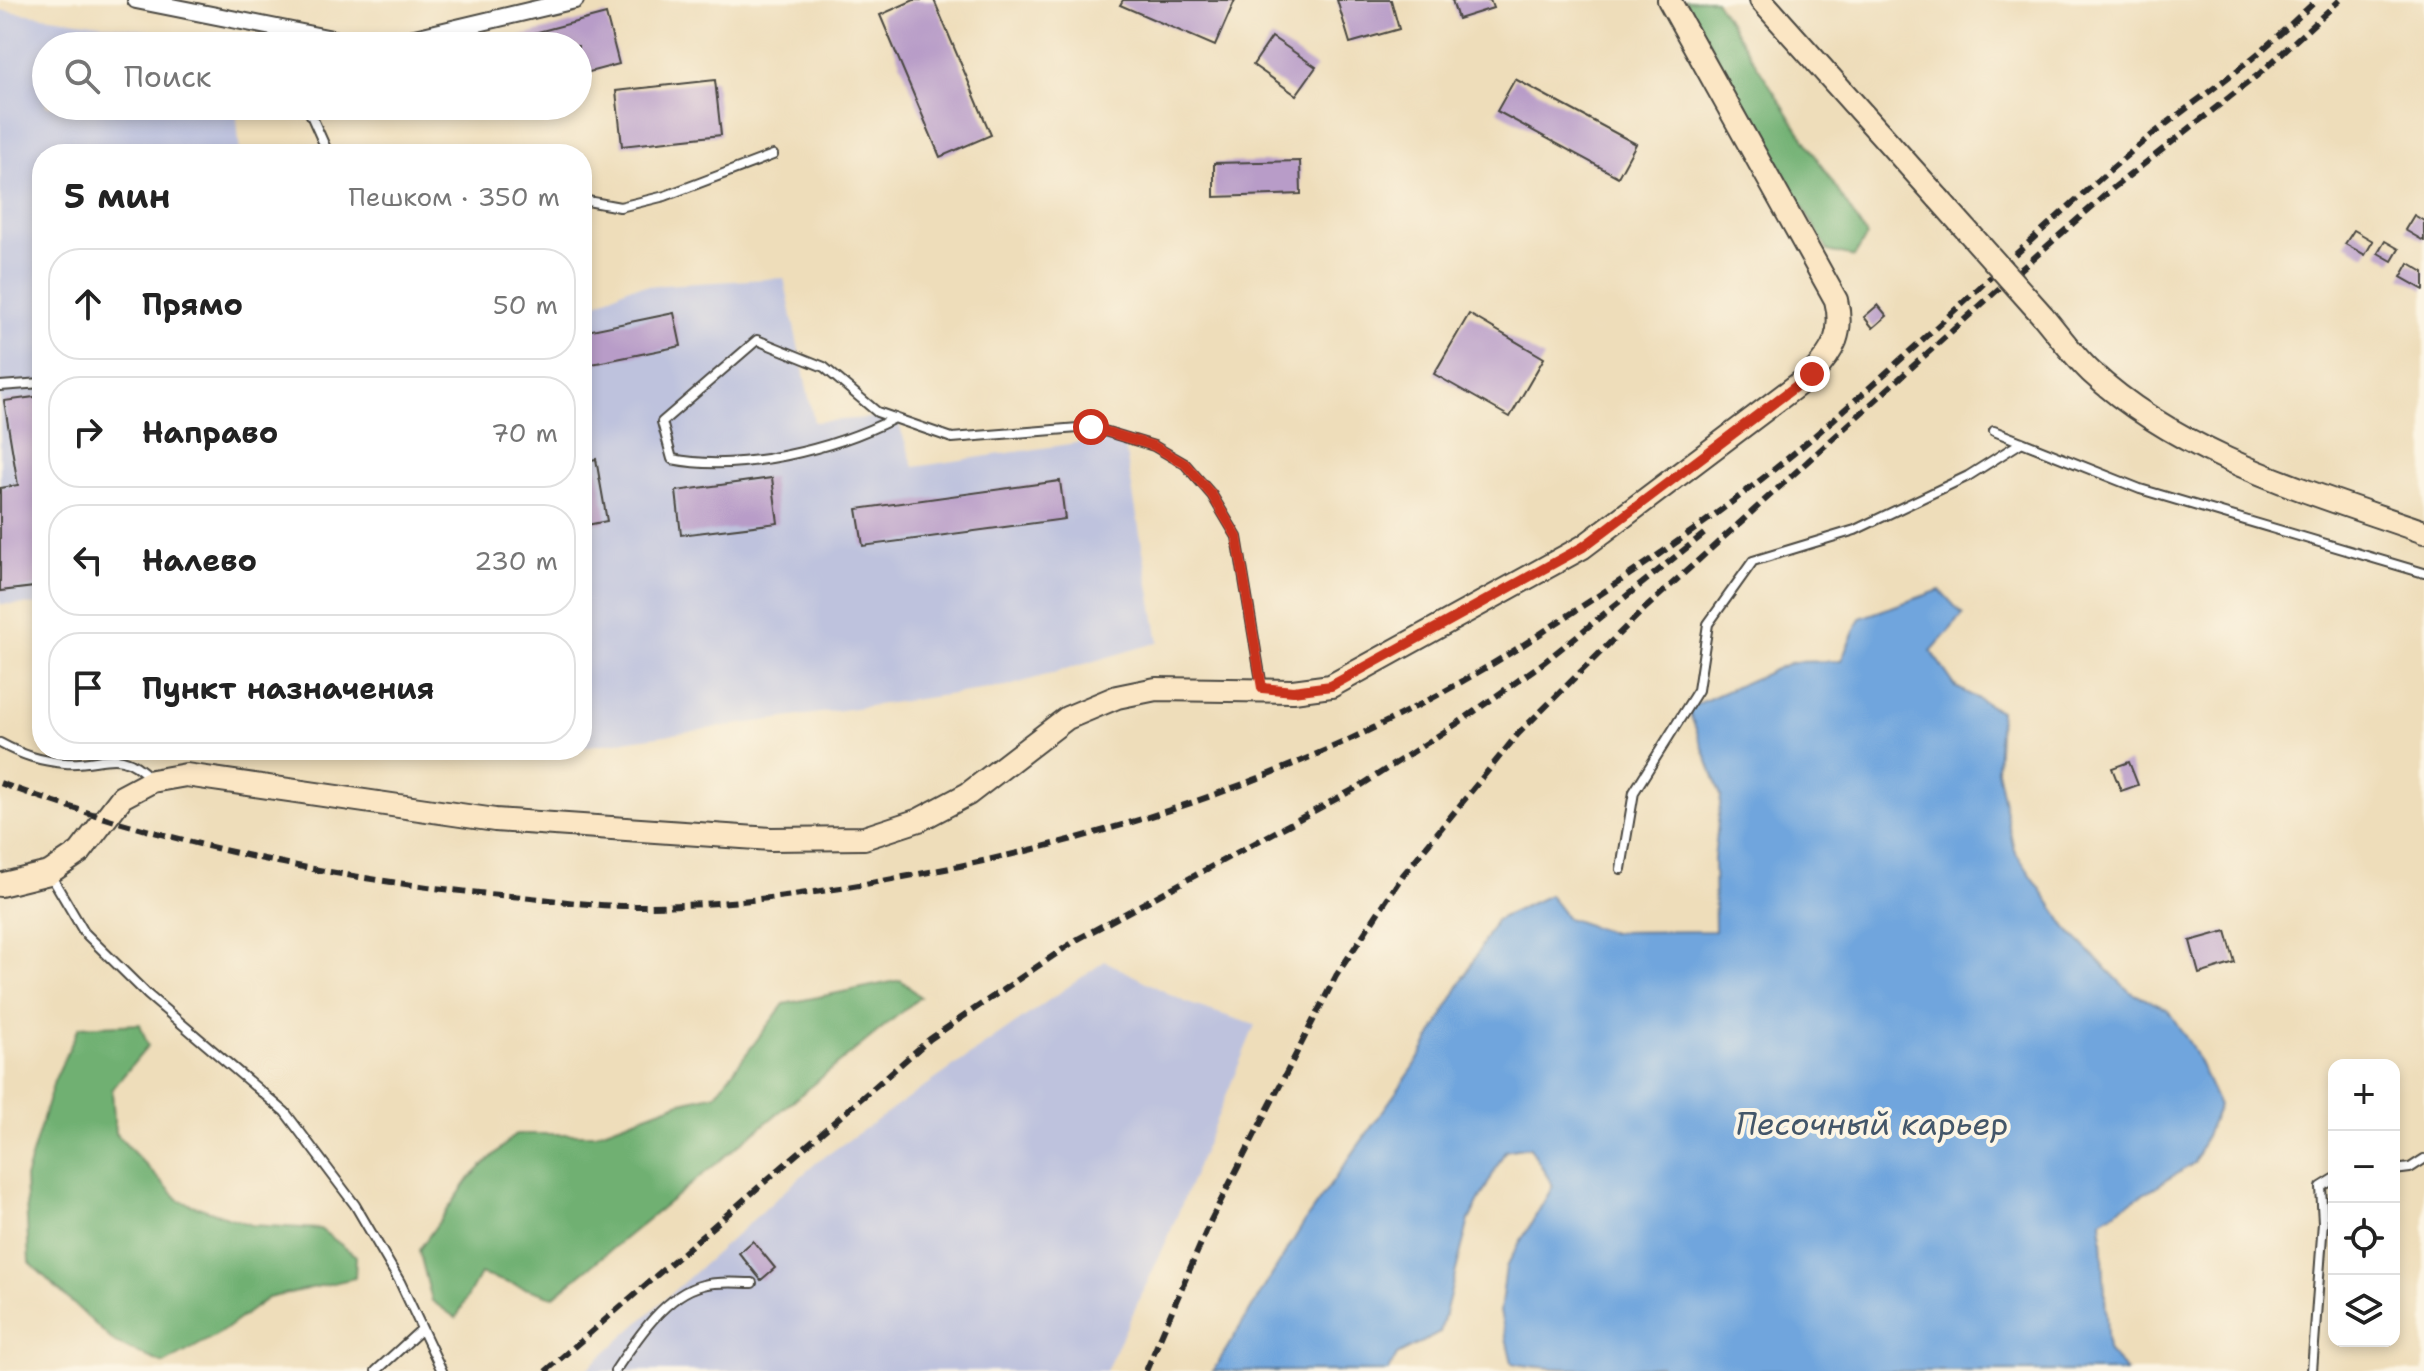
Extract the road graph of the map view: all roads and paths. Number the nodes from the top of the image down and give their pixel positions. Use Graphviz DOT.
graph roads {
  1 [pos="136,0"];
  2 [pos="575,0"];
  3 [pos="1669,0"];
  4 [pos="1761,0"];
  5 [pos="271,27"];
  6 [pos="273,32"];
  7 [pos="296,32"];
  8 [pos="440,32"];
  9 [pos="313,120"];
  10 [pos="324,144"];
  11 [pos="773,155"];
  12 [pos="592,202"];
  13 [pos="32,384"];
  14 [pos="0,386"];
  15 [pos="895,418"];
  16 [pos="1994,431"];
  17 [pos="2022,442"];
  18 [pos="2424,532"];
  19 [pos="2424,573"];
  20 [pos="1262,688"];
  21 [pos="0,743"];
  22 [pos="32,759"];
  23 [pos="41,760"];
  24 [pos="96,760"];
  25 [pos="124,760"];
  26 [pos="152,781"];
  27 [pos="1621,869"];
  28 [pos="49,873"];
  29 [pos="0,885"];
  30 [pos="2424,1159"];
  31 [pos="2400,1169"];
  32 [pos="2328,1183"];
  33 [pos="752,1283"];
  34 [pos="422,1329"];
  35 [pos="376,1371"];
  36 [pos="442,1371"];
  37 [pos="615,1371"];
  38 [pos="2312,1371"];
  1 -- 5 [label="street"];
  2 -- 8 [label="street"];
  3 -- 20 [label="street"];
  4 -- 18 [label="street, bridge"];
  5 -- 6 [label="lane"];
  5 -- 7 [label="street"];
  9 -- 10 [label="lane"];
  11 -- 12 [label="lane"];
  13 -- 14 [label="lane"];
  15 -- 15 [label="lane"];
  15 -- 20 [label="lane"];
  16 -- 17 [label="lane"];
  17 -- 19 [label="lane"];
  17 -- 27 [label="lane"];
  20 -- 26 [label="street"];
  21 -- 22 [label="lane"];
  23 -- 24 [label="lane"];
  25 -- 26 [label="lane"];
  26 -- 28 [label="street"];
  28 -- 29 [label="street"];
  28 -- 34 [label="lane"];
  30 -- 31 [label="lane"];
  32 -- 38 [label="lane"];
  33 -- 37 [label="lane"];
  34 -- 35 [label="lane"];
  34 -- 36 [label="lane"];
}
